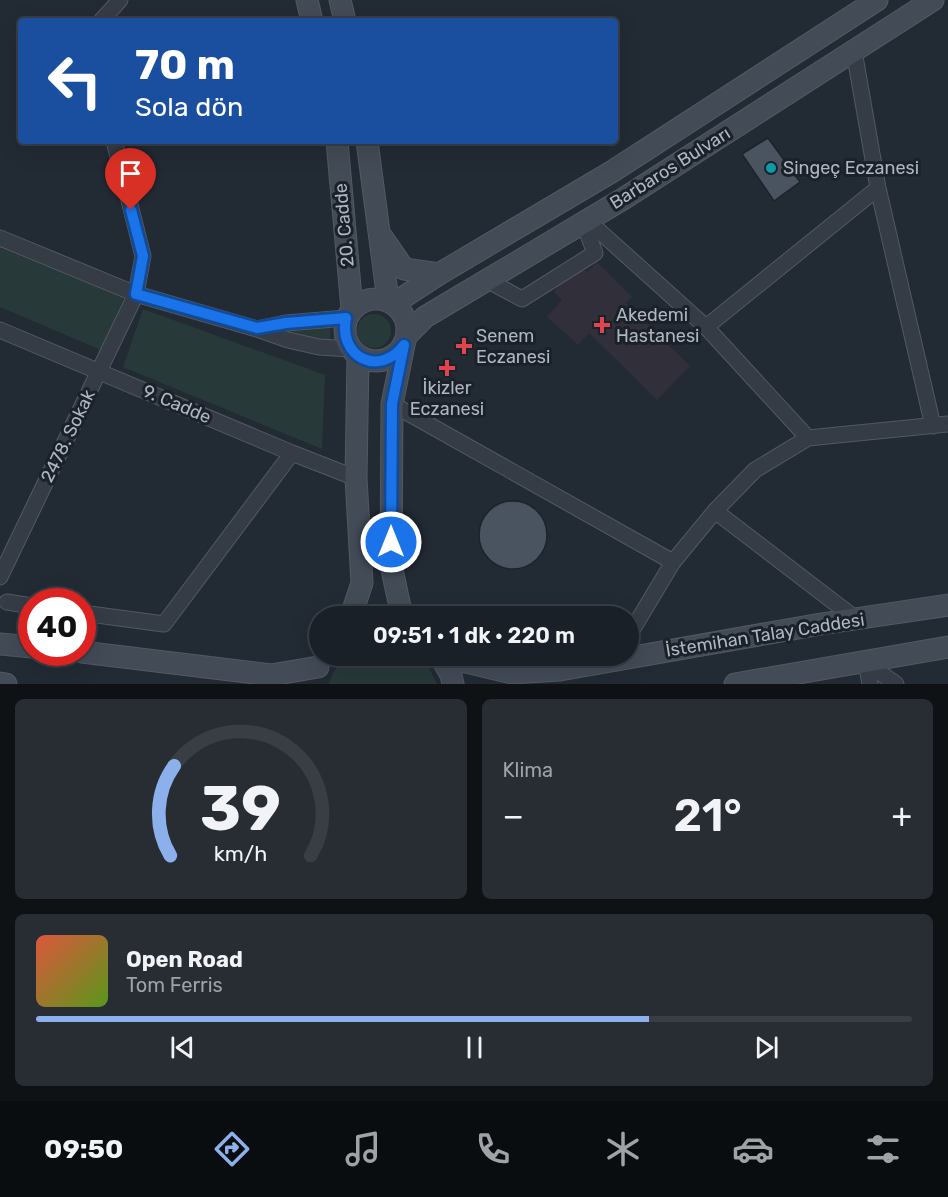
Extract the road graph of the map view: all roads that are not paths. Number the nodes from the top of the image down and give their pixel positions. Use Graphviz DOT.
graph roads {
  1 [pos="120,0"];
  2 [pos="307,0"];
  3 [pos="340,0"];
  4 [pos="877,0"];
  5 [pos="933,0"];
  6 [pos="104,18"];
  7 [pos="311,18"];
  8 [pos="344,18"];
  9 [pos="854,51"];
  10 [pos="115,144"];
  11 [pos="337,144"];
  12 [pos="367,144"];
  13 [pos="878,188"];
  14 [pos="585,221"];
  15 [pos="380,234"];
  16 [pos="0,238"];
  17 [pos="439,273"];
  18 [pos="485,279"];
  19 [pos="136,294"];
  20 [pos="390,302"];
  21 [pos="349,314"];
  22 [pos="706,327"];
  23 [pos="257,328"];
  24 [pos="0,330"];
  25 [pos="405,340"];
  26 [pos="354,352"];
  27 [pos="99,371"];
  28 [pos="392,404"];
  29 [pos="940,425"];
  30 [pos="808,438"];
  31 [pos="292,453"];
  32 [pos="356,478"];
  33 [pos="715,511"];
  34 [pos="673,561"];
  35 [pos="0,577"];
  36 [pos="7,602"];
  37 [pos="18,604"];
  38 [pos="948,605"];
  39 [pos="354,606"];
  40 [pos="400,606"];
  41 [pos="96,615"];
  42 [pos="639,618"];
  43 [pos="856,619"];
  44 [pos="0,644"];
  45 [pos="18,646"];
  46 [pos="948,648"];
  47 [pos="96,654"];
  48 [pos="639,654"];
  49 [pos="866,663"];
  50 [pos="446,666"];
  51 [pos="482,666"];
  52 [pos="579,666"];
  53 [pos="318,669"];
  54 [pos="0,683"];
  55 [pos="6,684"];
  56 [pos="453,684"];
  57 [pos="735,684"];
  58 [pos="870,684"];
  59 [pos="896,684"];
  1 -- 6 [label="street"];
  2 -- 7 [label="street"];
  3 -- 8 [label="street"];
  4 -- 17 [label="street, Barbaros Bulvarı"];
  5 -- 9 [label="street, Barbaros Bulvarı"];
  9 -- 13 [label="street"];
  9 -- 14 [label="street, Barbaros Bulvarı"];
  10 -- 19 [label="street, 2478. Sokak"];
  11 -- 21 [label="street, 20. Cadde"];
  12 -- 15 [label="street, 20. Cadde"];
  13 -- 22 [label="street"];
  13 -- 29 [label="street"];
  14 -- 18 [label="street, Barbaros Bulvarı"];
  14 -- 18 [label="street"];
  14 -- 22 [label="street"];
  15 -- 17 [label="street"];
  15 -- 20 [label="street, 20. Cadde"];
  16 -- 19 [label="street"];
  17 -- 20 [label="street, Barbaros Bulvarı"];
  18 -- 25 [label="street, Barbaros Bulvarı"];
  19 -- 23 [label="street"];
  19 -- 27 [label="street, 2478. Sokak"];
  20 -- 21 [label="street"];
  20 -- 25 [label="street"];
  21 -- 23 [label="street"];
  21 -- 26 [label="street"];
  22 -- 30 [label="street"];
  23 -- 26 [label="street"];
  24 -- 27 [label="street, 9. Cadde"];
  25 -- 26 [label="street"];
  25 -- 28 [label="street"];
  26 -- 32 [label="street"];
  27 -- 31 [label="street, 9. Cadde"];
  27 -- 35 [label="street, 2478. Sokak"];
  28 -- 34 [label="street"];
  28 -- 40 [label="street"];
  29 -- 30 [label="street"];
  30 -- 33 [label="street"];
  31 -- 32 [label="street, 9. Cadde"];
  31 -- 41 [label="street"];
  32 -- 39 [label="street"];
  33 -- 34 [label="street"];
  33 -- 43 [label="street"];
  34 -- 42 [label="street"];
  36 -- 37 [label="street"];
  38 -- 43 [label="street, İstemihan Talay Caddesi"];
  43 -- 48 [label="street, İstemihan Talay Caddesi"];
  44 -- 45 [label="street"];
  46 -- 49 [label="street"];
  47 -- 53 [label="street"];
  49 -- 57 [label="street"];
  49 -- 58 [label="street"];
  49 -- 59 [label="street"];
  50 -- 56 [label="street"];
  51 -- 52 [label="street, İstemihan Talay Caddesi"];
  54 -- 55 [label="street"];
}
